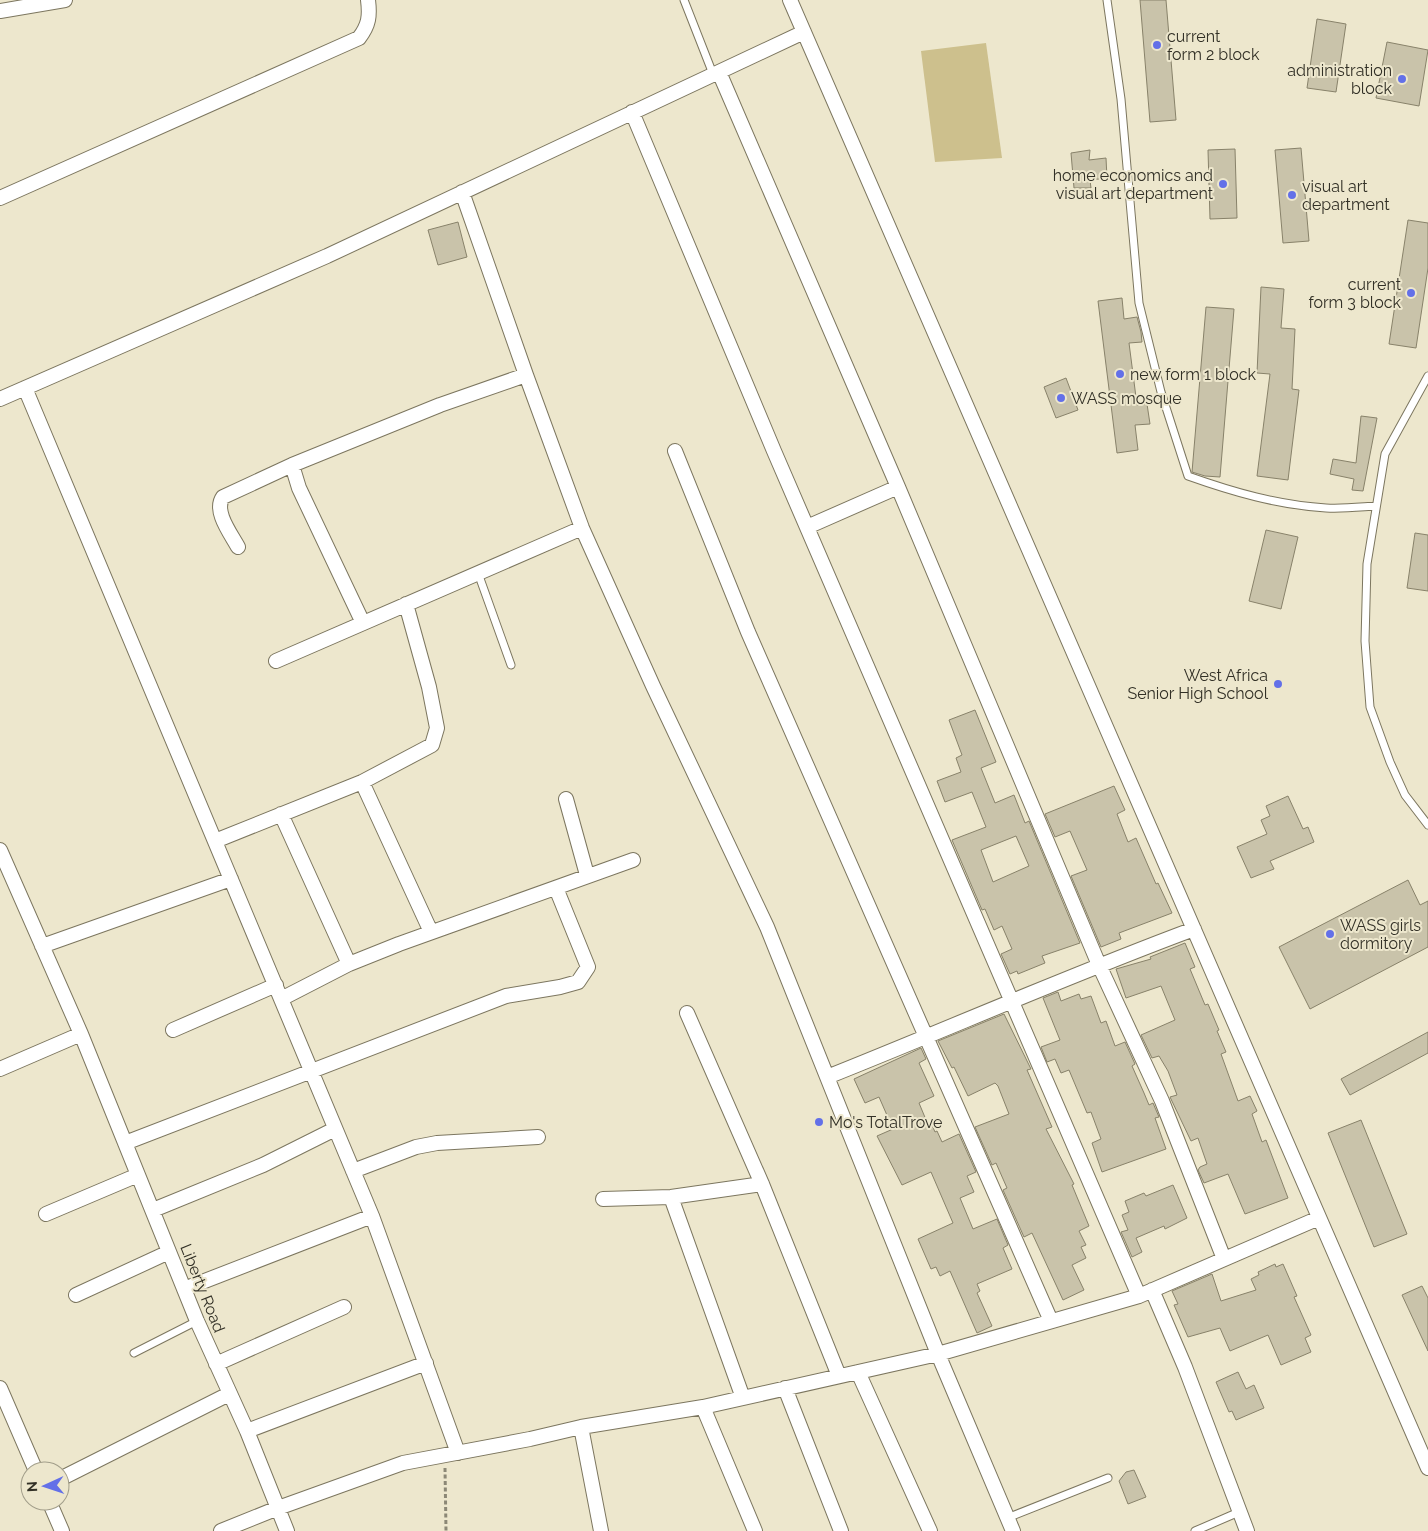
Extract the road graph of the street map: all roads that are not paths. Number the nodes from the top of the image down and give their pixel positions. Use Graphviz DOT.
graph roads {
  1 [pos="65,0"];
  2 [pos="368,0"];
  3 [pos="684,0"];
  4 [pos="790,0"];
  5 [pos="1107,0"];
  6 [pos="0,11"];
  7 [pos="804,32"];
  8 [pos="716,73"];
  9 [pos="632,112"];
  10 [pos="462,192"];
  11 [pos="0,198"];
  12 [pos="526,375"];
  13 [pos="1428,376"];
  14 [pos="25,388"];
  15 [pos="0,399"];
  16 [pos="675,451"];
  17 [pos="292,465"];
  18 [pos="898,487"];
  19 [pos="1376,506"];
  20 [pos="582,528"];
  21 [pos="807,528"];
  22 [pos="238,547"];
  23 [pos="478,573"];
  24 [pos="406,604"];
  25 [pos="363,623"];
  26 [pos="276,661"];
  27 [pos="511,665"];
  28 [pos="362,782"];
  29 [pos="566,799"];
  30 [pos="281,814"];
  31 [pos="1428,825"];
  32 [pos="215,841"];
  33 [pos="0,850"];
  34 [pos="633,860"];
  35 [pos="587,875"];
  36 [pos="231,878"];
  37 [pos="556,888"];
  38 [pos="1194,929"];
  39 [pos="431,932"];
  40 [pos="42,946"];
  41 [pos="349,964"];
  42 [pos="1099,965"];
  43 [pos="276,986"];
  44 [pos="281,999"];
  45 [pos="1013,1002"];
  46 [pos="687,1013"];
  47 [pos="173,1030"];
  48 [pos="81,1034"];
  49 [pos="927,1037"];
  50 [pos="0,1069"];
  51 [pos="312,1072"];
  52 [pos="827,1078"];
  53 [pos="335,1129"];
  54 [pos="538,1137"];
  55 [pos="125,1143"];
  56 [pos="353,1171"];
  57 [pos="138,1175"];
  58 [pos="762,1184"];
  59 [pos="671,1197"];
  60 [pos="603,1198"];
  61 [pos="152,1210"];
  62 [pos="46,1214"];
  63 [pos="372,1216"];
  64 [pos="1319,1218"];
  65 [pos="170,1252"];
  66 [pos="1224,1259"];
  67 [pos="184,1289"];
  68 [pos="1145,1293"];
  69 [pos="76,1295"];
  70 [pos="344,1307"];
  71 [pos="197,1321"];
  72 [pos="1051,1321"];
  73 [pos="134,1353"];
  74 [pos="938,1354"];
  75 [pos="426,1363"];
  76 [pos="216,1364"];
  77 [pos="858,1372"];
  78 [pos="839,1376"];
  79 [pos="0,1388"];
  80 [pos="785,1388"];
  81 [pos="229,1394"];
  82 [pos="743,1398"];
  83 [pos="703,1407"];
  84 [pos="581,1427"];
  85 [pos="247,1431"];
  86 [pos="451,1454"];
  87 [pos="32,1461"];
  88 [pos="1428,1468"];
  89 [pos="70,1474"];
  90 [pos="1108,1478"];
  91 [pos="278,1508"];
  92 [pos="53,1511"];
  93 [pos="1239,1512"];
  94 [pos="1007,1518"];
  95 [pos="62,1531"];
  96 [pos="222,1531"];
  97 [pos="287,1531"];
  98 [pos="601,1531"];
  99 [pos="754,1531"];
  100 [pos="841,1531"];
  101 [pos="930,1531"];
  102 [pos="1013,1531"];
  103 [pos="1195,1531"];
  104 [pos="1247,1531"];
  1 -- 6 [label="street"];
  2 -- 11 [label="street"];
  3 -- 8 [label="lane"];
  4 -- 7 [label="street"];
  5 -- 19 [label="lane"];
  7 -- 8 [label="street"];
  7 -- 38 [label="street"];
  8 -- 9 [label="street"];
  8 -- 18 [label="street"];
  9 -- 10 [label="street"];
  9 -- 21 [label="street"];
  10 -- 12 [label="street"];
  10 -- 14 [label="street"];
  12 -- 17 [label="street"];
  12 -- 20 [label="street"];
  13 -- 19 [label="lane"];
  14 -- 15 [label="street"];
  14 -- 32 [label="street"];
  16 -- 49 [label="street"];
  17 -- 22 [label="street"];
  17 -- 25 [label="street"];
  18 -- 21 [label="street"];
  18 -- 42 [label="street"];
  19 -- 31 [label="lane"];
  20 -- 23 [label="street"];
  20 -- 52 [label="street"];
  21 -- 45 [label="street"];
  23 -- 24 [label="street"];
  23 -- 27 [label="lane"];
  24 -- 25 [label="street"];
  24 -- 28 [label="street"];
  25 -- 26 [label="street"];
  28 -- 30 [label="street"];
  28 -- 39 [label="street"];
  29 -- 35 [label="street"];
  30 -- 32 [label="street"];
  30 -- 41 [label="street"];
  32 -- 36 [label="street"];
  33 -- 40 [label="street, Liberty Road"];
  34 -- 35 [label="street"];
  35 -- 37 [label="street"];
  36 -- 40 [label="street"];
  36 -- 43 [label="street"];
  37 -- 39 [label="street"];
  37 -- 51 [label="street"];
  38 -- 42 [label="street"];
  38 -- 64 [label="street"];
  39 -- 41 [label="street"];
  40 -- 48 [label="street, Liberty Road"];
  41 -- 44 [label="street"];
  42 -- 45 [label="street"];
  42 -- 66 [label="street"];
  43 -- 44 [label="street"];
  43 -- 47 [label="street"];
  44 -- 51 [label="street"];
  45 -- 49 [label="street"];
  45 -- 68 [label="street"];
  46 -- 58 [label="street"];
  48 -- 50 [label="street"];
  48 -- 55 [label="street, Liberty Road"];
  49 -- 52 [label="street"];
  49 -- 72 [label="street"];
  51 -- 53 [label="street"];
  51 -- 55 [label="street"];
  52 -- 74 [label="street"];
  53 -- 56 [label="street"];
  53 -- 61 [label="street"];
  54 -- 56 [label="street"];
  55 -- 57 [label="street, Liberty Road"];
  56 -- 63 [label="street"];
  57 -- 61 [label="street, Liberty Road"];
  57 -- 62 [label="street"];
  58 -- 59 [label="street"];
  58 -- 78 [label="street"];
  59 -- 60 [label="street"];
  59 -- 82 [label="street"];
  61 -- 65 [label="street, Liberty Road"];
  63 -- 67 [label="street"];
  63 -- 75 [label="street"];
  64 -- 66 [label="street"];
  64 -- 88 [label="street"];
  65 -- 67 [label="street, Liberty Road"];
  65 -- 69 [label="street"];
  66 -- 68 [label="street"];
  67 -- 71 [label="street, Liberty Road"];
  68 -- 72 [label="street"];
  68 -- 93 [label="street"];
  70 -- 76 [label="street"];
  71 -- 73 [label="lane"];
  71 -- 76 [label="street, Liberty Road"];
  72 -- 74 [label="street"];
  74 -- 77 [label="street"];
  74 -- 94 [label="street"];
  75 -- 85 [label="street"];
  75 -- 86 [label="street"];
  76 -- 81 [label="street, Liberty Road"];
  77 -- 78 [label="street"];
  77 -- 101 [label="street"];
  78 -- 80 [label="street"];
  79 -- 87 [label="street"];
  80 -- 82 [label="street"];
  80 -- 100 [label="street"];
  81 -- 85 [label="street, Liberty Road"];
  81 -- 89 [label="street"];
  82 -- 83 [label="street"];
  83 -- 84 [label="street"];
  83 -- 99 [label="street"];
  84 -- 86 [label="street"];
  84 -- 98 [label="street"];
  85 -- 91 [label="street, Liberty Road"];
  86 -- 91 [label="street"];
  90 -- 94 [label="lane"];
  91 -- 96 [label="street"];
  91 -- 97 [label="street, Liberty Road"];
  92 -- 95 [label="street"];
  93 -- 103 [label="lane"];
  93 -- 104 [label="street"];
  94 -- 102 [label="street"];
}
